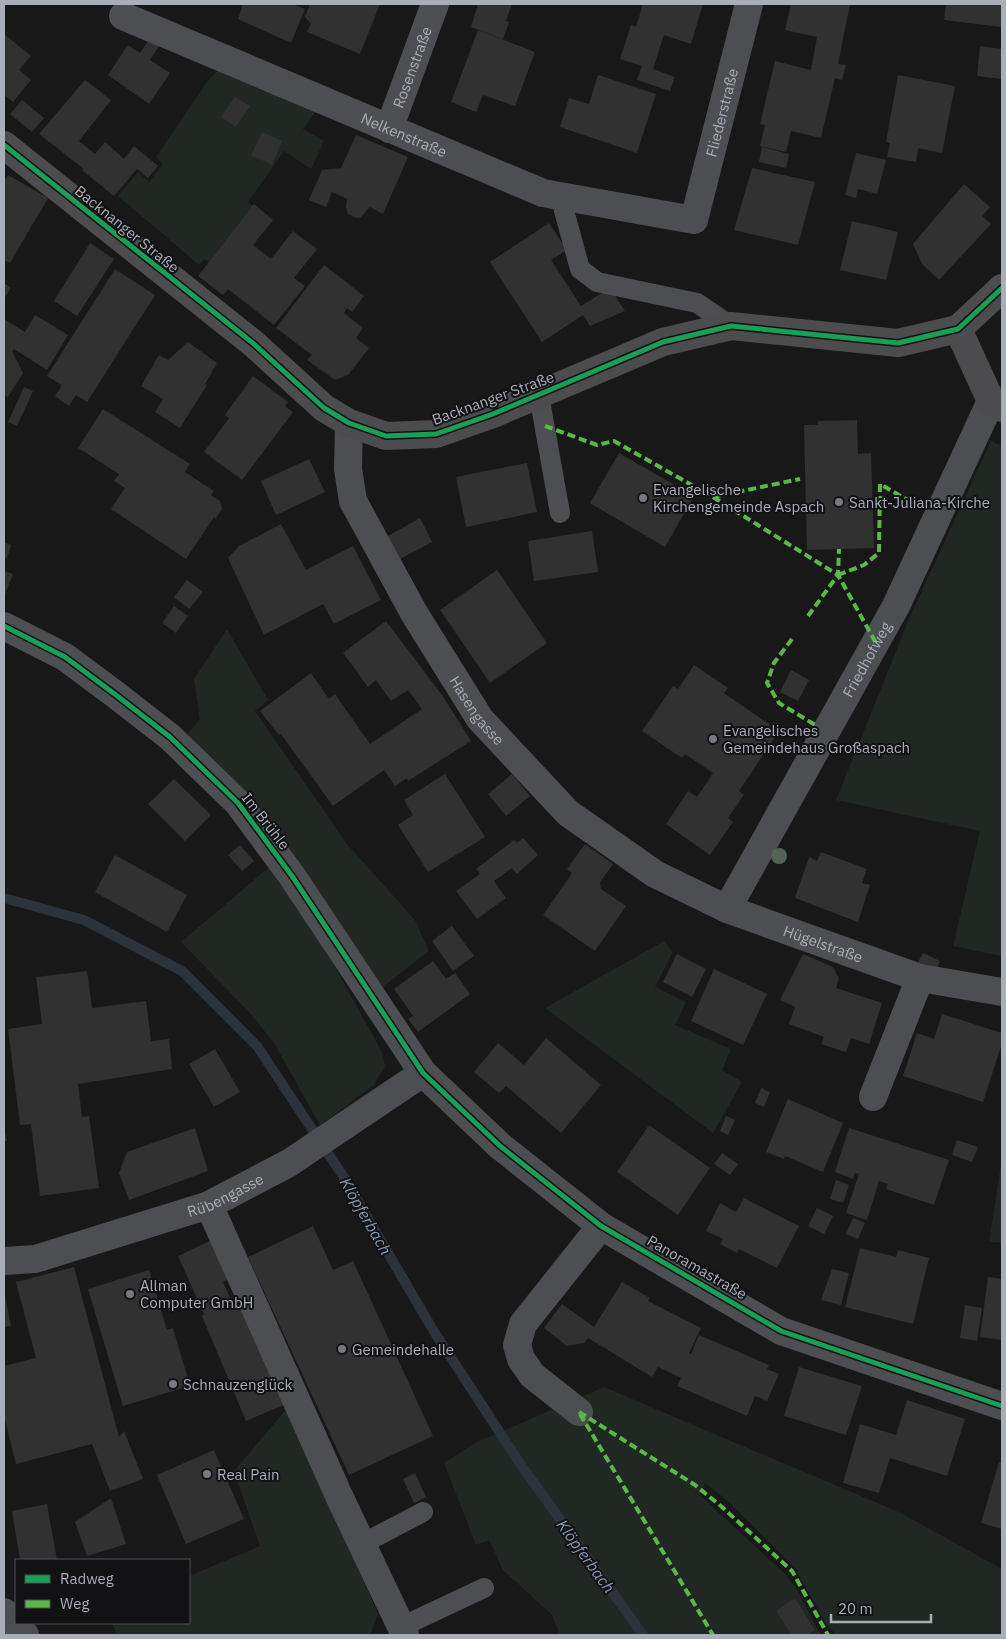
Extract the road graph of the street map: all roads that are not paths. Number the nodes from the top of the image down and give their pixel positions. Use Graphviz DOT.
graph roads {
  1 [pos="435,4"];
  2 [pos="749,4"];
  3 [pos="123,16"];
  4 [pos="388,129"];
  5 [pos="4,145"];
  6 [pos="560,196"];
  7 [pos="694,220"];
  8 [pos="1002,288"];
  9 [pos="731,326"];
  10 [pos="958,329"];
  11 [pos="539,395"];
  12 [pos="997,405"];
  13 [pos="349,423"];
  14 [pos="560,512"];
  15 [pos="4,626"];
  16 [pos="727,909"];
  17 [pos="920,978"];
  18 [pos="1002,992"];
  19 [pos="423,1074"];
  20 [pos="873,1097"];
  21 [pos="209,1205"];
  22 [pos="601,1226"];
  23 [pos="4,1261"];
  24 [pos="1002,1406"];
  25 [pos="579,1412"];
  26 [pos="423,1512"];
  27 [pos="362,1544"];
  28 [pos="484,1588"];
  29 [pos="4,1612"];
  30 [pos="403,1631"];
  31 [pos="25,1635"];
  1 -- 4 [label="street, Rosenstraße"];
  2 -- 7 [label="street, Fliederstraße"];
  3 -- 4 [label="street, Nelkenstraße"];
  4 -- 6 [label="street, Nelkenstraße"];
  5 -- 13 [label="street, Backnanger Straße"];
  6 -- 7 [label="street, Nelkenstraße"];
  6 -- 9 [label="lane"];
  8 -- 10 [label="street, Backnanger Straße"];
  9 -- 10 [label="street, Backnanger Straße"];
  9 -- 11 [label="street, Backnanger Straße"];
  10 -- 12 [label="street"];
  11 -- 13 [label="street, Backnanger Straße"];
  11 -- 14 [label="lane"];
  12 -- 16 [label="street, Friedhofweg"];
  13 -- 16 [label="street, Hasengasse"];
  15 -- 19 [label="street, Im Brühle"];
  16 -- 17 [label="street, Hügelstraße"];
  17 -- 18 [label="street, Hügelstraße"];
  17 -- 20 [label="street"];
  19 -- 21 [label="street, Rübengasse"];
  19 -- 22 [label="street, Panoramastraße"];
  21 -- 23 [label="street, Rübengasse"];
  21 -- 27 [label="street"];
  22 -- 24 [label="street, Panoramastraße"];
  22 -- 25 [label="street"];
  26 -- 27 [label="lane"];
  27 -- 30 [label="street"];
  28 -- 30 [label="lane"];
  29 -- 31 [label="street"];
}
